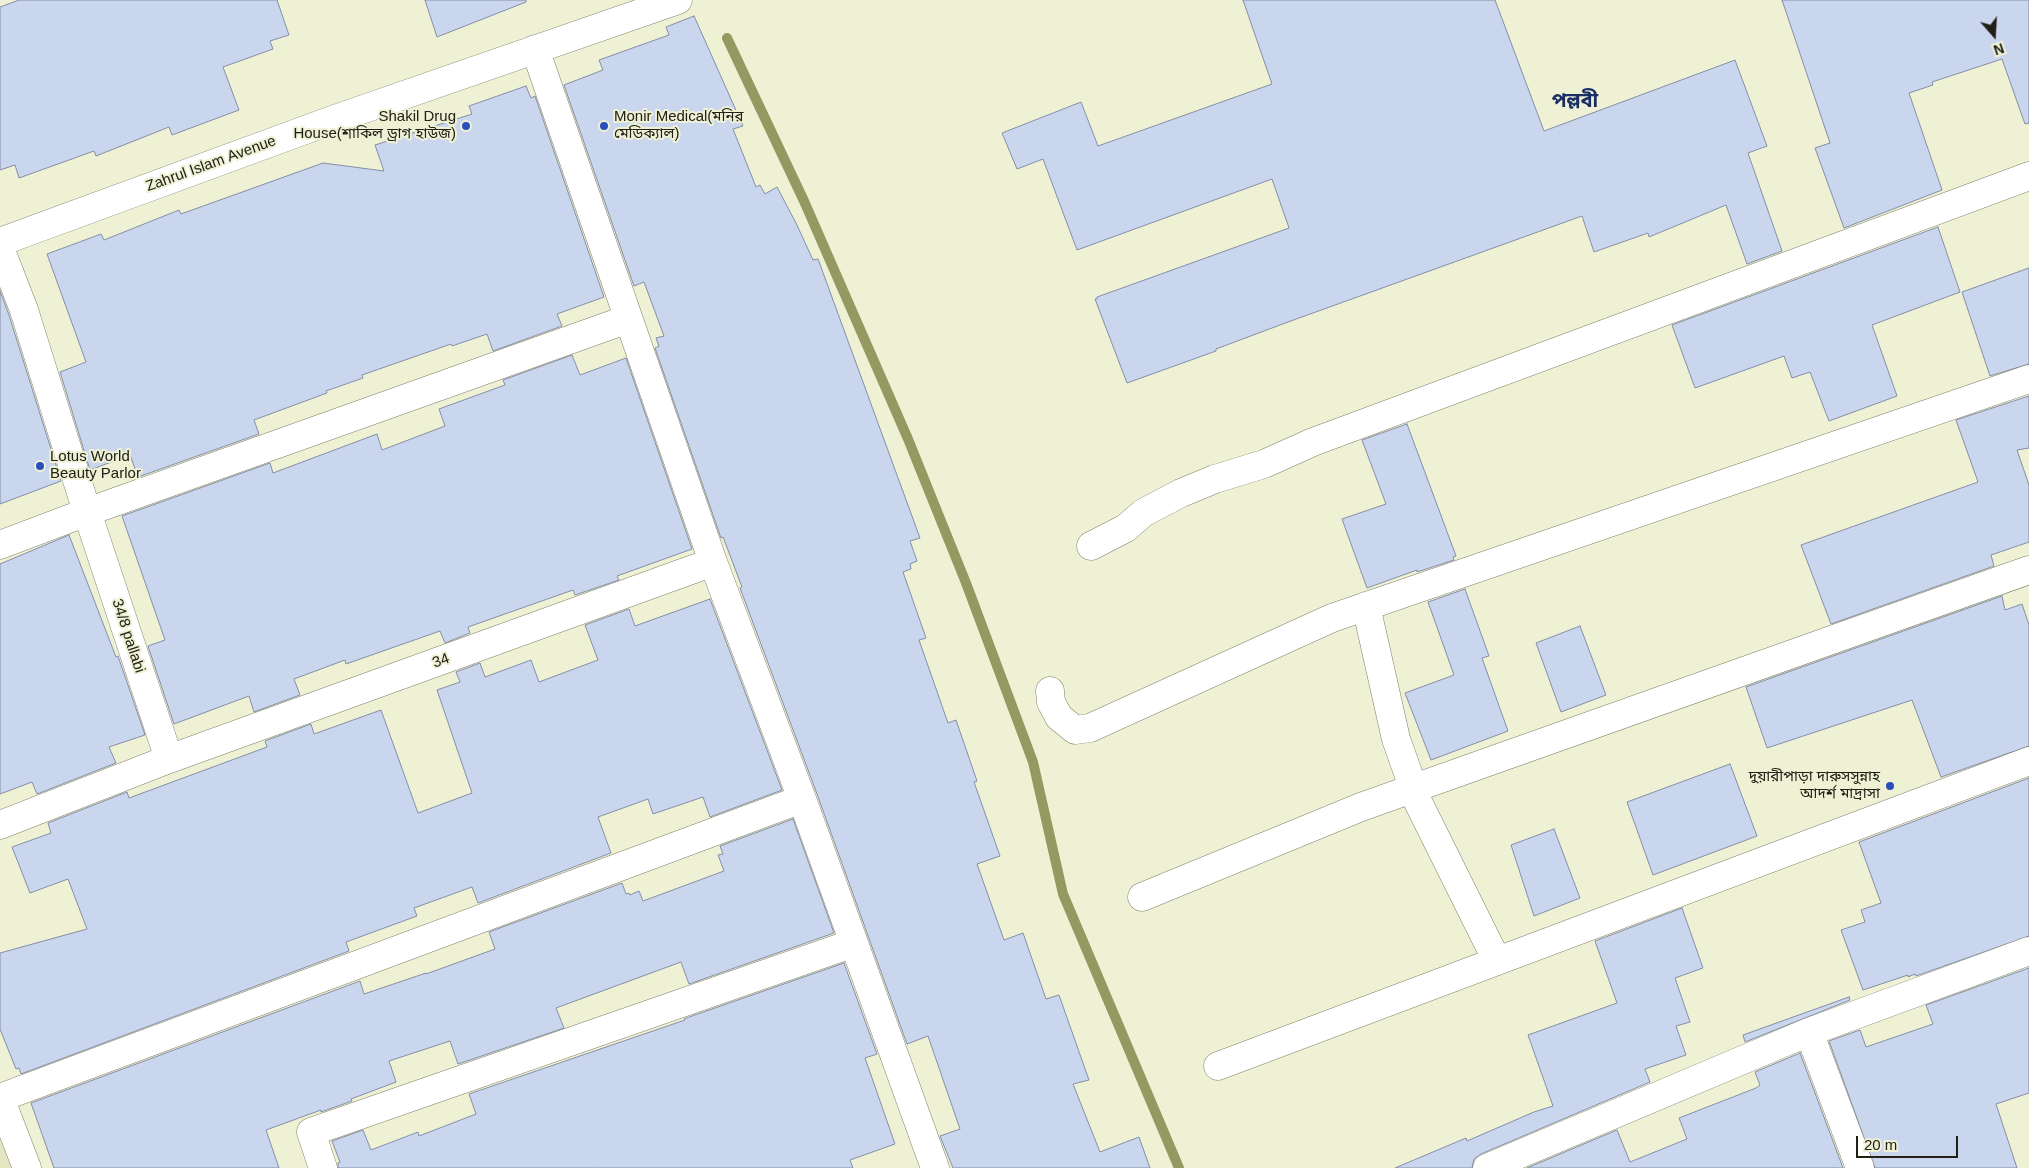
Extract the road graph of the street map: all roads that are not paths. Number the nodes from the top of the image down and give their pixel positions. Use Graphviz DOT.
graph roads {
  1 [pos="678,0"];
  2 [pos="534,49"];
  3 [pos="2029,176"];
  4 [pos="0,242"];
  5 [pos="0,248"];
  6 [pos="628,318"];
  7 [pos="2029,380"];
  8 [pos="88,512"];
  9 [pos="0,545"];
  10 [pos="1091,546"];
  11 [pos="713,562"];
  12 [pos="2029,570"];
  13 [pos="1366,606"];
  14 [pos="1050,691"];
  15 [pos="169,759"];
  16 [pos="2029,761"];
  17 [pos="1413,788"];
  18 [pos="802,799"];
  19 [pos="0,825"];
  20 [pos="1142,897"];
  21 [pos="854,943"];
  22 [pos="2029,951"];
  23 [pos="1497,961"];
  24 [pos="1809,1032"];
  25 [pos="1218,1066"];
  26 [pos="27,1168"];
  27 [pos="323,1168"];
  28 [pos="934,1168"];
  29 [pos="1487,1168"];
  30 [pos="1860,1168"];
  1 -- 2 [label="street, Zahrul Islam Avenue"];
  2 -- 4 [label="street, Zahrul Islam Avenue"];
  2 -- 6 [label="street"];
  3 -- 10 [label="street"];
  5 -- 8 [label="street, 34/8 pallabi"];
  6 -- 8 [label="street"];
  6 -- 11 [label="street"];
  7 -- 13 [label="street"];
  8 -- 9 [label="street"];
  8 -- 15 [label="street, 34/8 pallabi"];
  11 -- 15 [label="street, 34"];
  11 -- 18 [label="street"];
  12 -- 17 [label="street"];
  13 -- 14 [label="street"];
  13 -- 17 [label="street"];
  15 -- 19 [label="street, 34"];
  16 -- 23 [label="street"];
  17 -- 20 [label="street"];
  17 -- 23 [label="street"];
  18 -- 21 [label="street"];
  18 -- 26 [label="street"];
  21 -- 27 [label="street"];
  21 -- 28 [label="street"];
  22 -- 24 [label="street"];
  23 -- 25 [label="street"];
  24 -- 29 [label="street"];
  24 -- 30 [label="street"];
}
